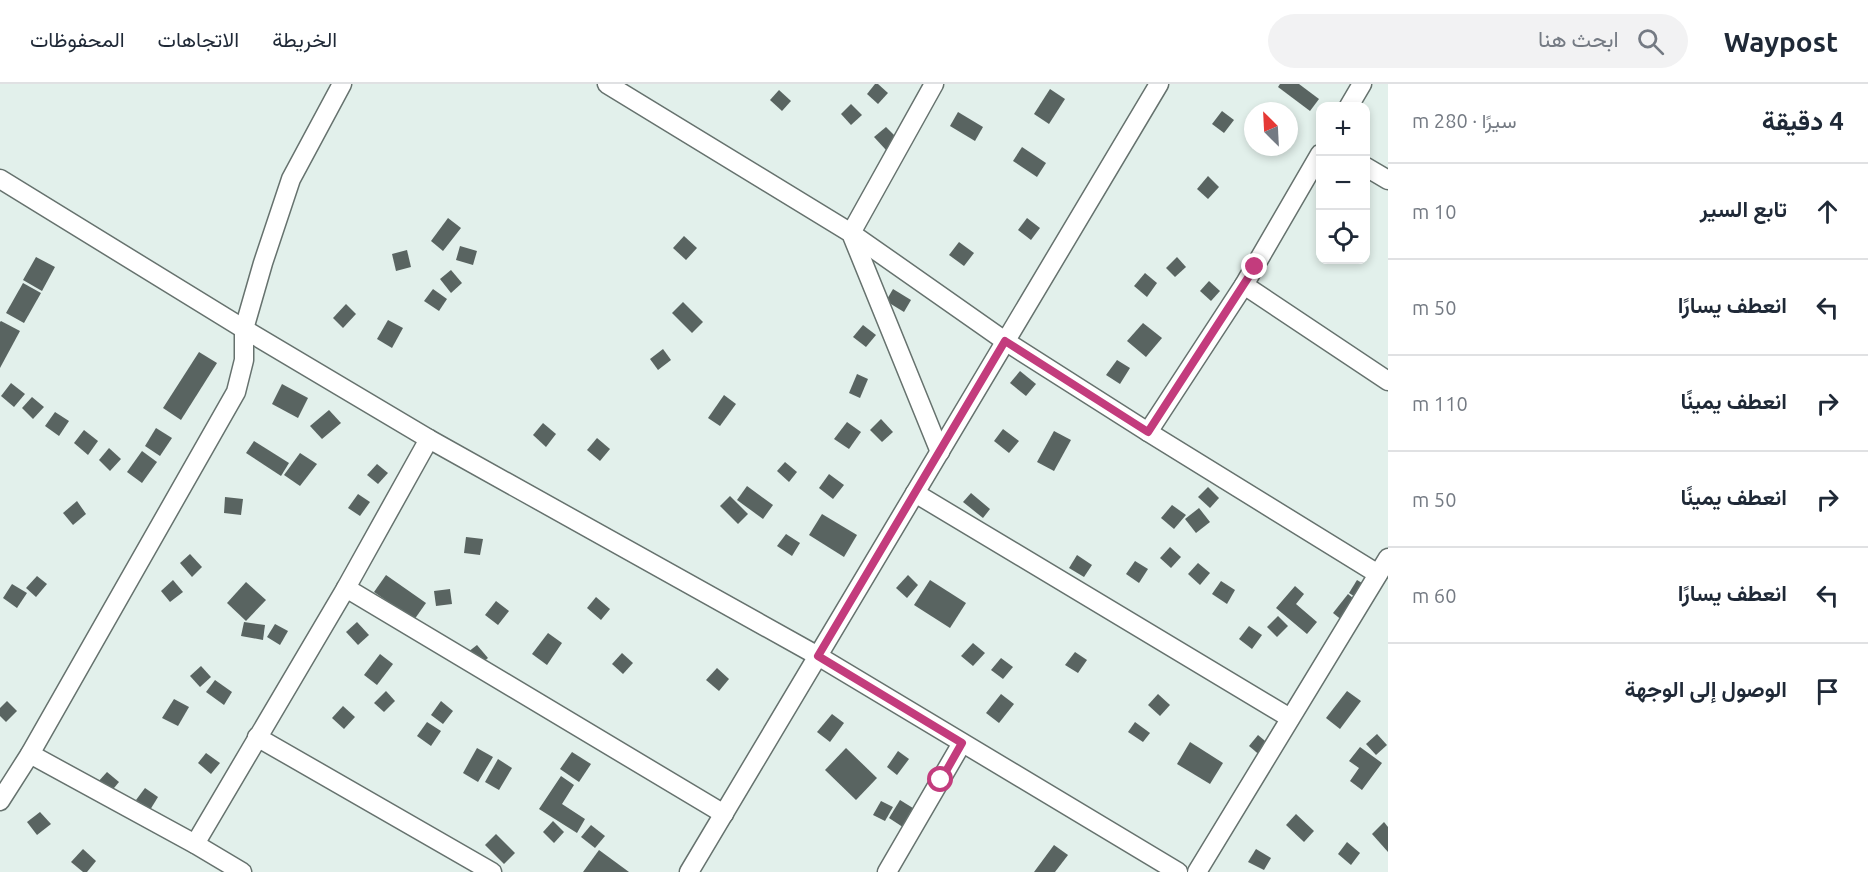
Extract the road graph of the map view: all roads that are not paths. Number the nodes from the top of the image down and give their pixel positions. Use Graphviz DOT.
graph roads {
  1 [pos="342,84"];
  2 [pos="607,84"];
  3 [pos="934,84"];
  4 [pos="1159,84"];
  5 [pos="1362,84"];
  6 [pos="1351,102"];
  7 [pos="1319,156"];
  8 [pos="1370,170"];
  9 [pos="0,179"];
  10 [pos="1388,180"];
  11 [pos="851,233"];
  12 [pos="1244,285"];
  13 [pos="244,329"];
  14 [pos="1005,341"];
  15 [pos="1388,381"];
  16 [pos="1148,432"];
  17 [pos="429,439"];
  18 [pos="940,452"];
  19 [pos="915,493"];
  20 [pos="1388,558"];
  21 [pos="1378,574"];
  22 [pos="346,588"];
  23 [pos="818,656"];
  24 [pos="1290,718"];
  25 [pos="257,737"];
  26 [pos="962,743"];
  27 [pos="30,754"];
  28 [pos="0,801"];
  29 [pos="724,814"];
  30 [pos="195,844"];
  31 [pos="469,866"];
  32 [pos="691,871"];
  33 [pos="242,872"];
  34 [pos="492,872"];
  35 [pos="887,872"];
  36 [pos="1178,872"];
  37 [pos="1197,872"];
  1 -- 13 [label="street"];
  2 -- 11 [label="street"];
  3 -- 11 [label="street"];
  4 -- 14 [label="street"];
  5 -- 6 [label="street"];
  7 -- 12 [label="street"];
  8 -- 10 [label="street"];
  9 -- 13 [label="street"];
  11 -- 14 [label="street"];
  11 -- 18 [label="street"];
  12 -- 15 [label="street"];
  12 -- 16 [label="street"];
  13 -- 17 [label="street"];
  13 -- 27 [label="street"];
  14 -- 16 [label="street"];
  14 -- 18 [label="street"];
  16 -- 21 [label="street"];
  17 -- 22 [label="street"];
  17 -- 23 [label="street"];
  18 -- 19 [label="street"];
  19 -- 23 [label="street"];
  19 -- 24 [label="street"];
  20 -- 21 [label="street"];
  21 -- 24 [label="street"];
  22 -- 25 [label="street"];
  22 -- 29 [label="street"];
  23 -- 26 [label="street"];
  23 -- 29 [label="street"];
  24 -- 37 [label="street"];
  25 -- 30 [label="street"];
  25 -- 31 [label="street"];
  26 -- 35 [label="street"];
  26 -- 36 [label="street"];
  27 -- 28 [label="street"];
  27 -- 30 [label="street"];
  29 -- 32 [label="street"];
  30 -- 33 [label="street"];
  31 -- 34 [label="street"];
}
